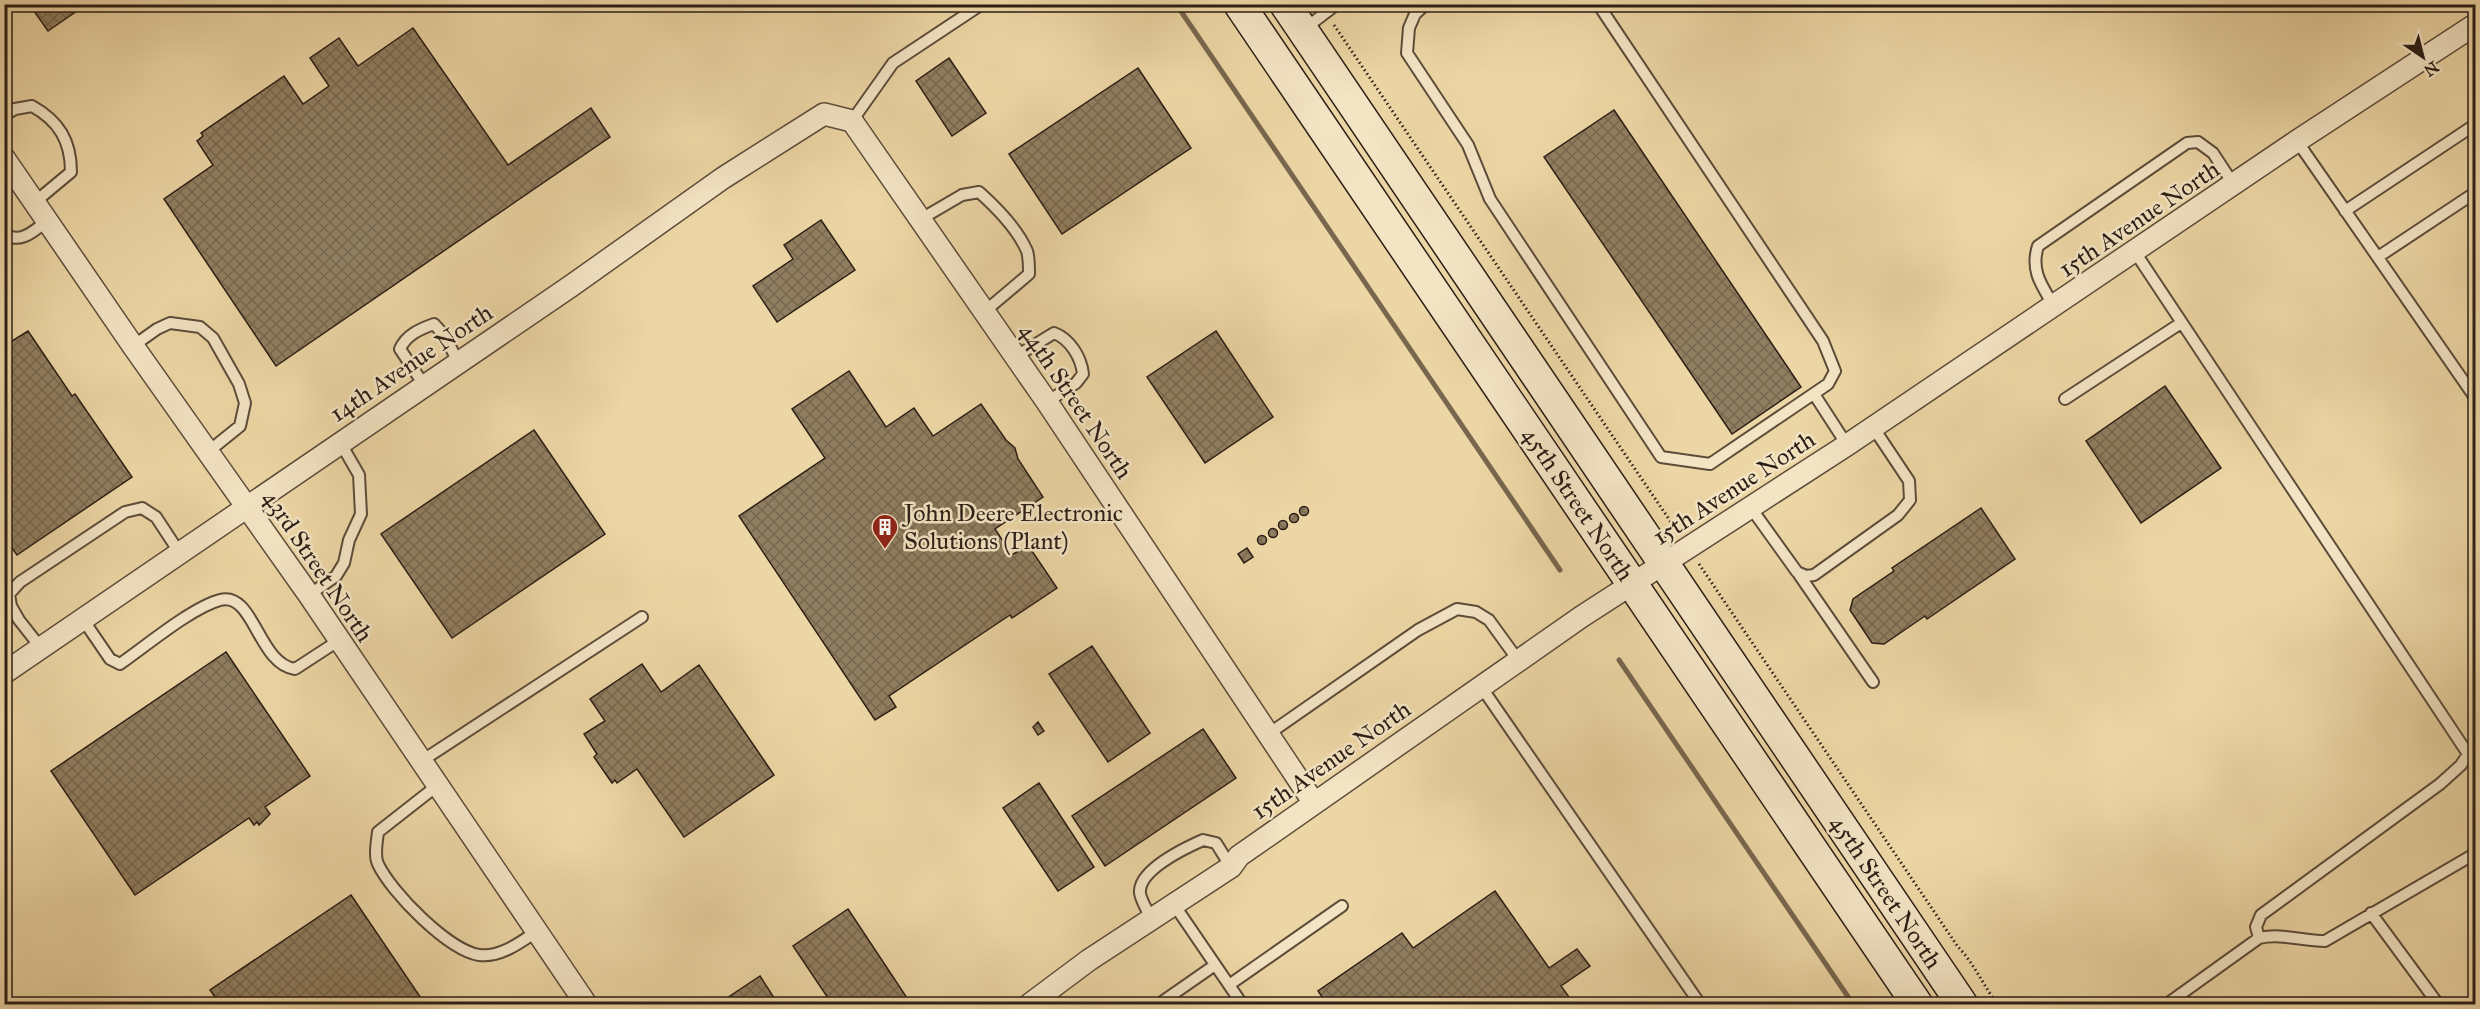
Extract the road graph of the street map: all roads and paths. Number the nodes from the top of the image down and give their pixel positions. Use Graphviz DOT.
graph roads {
  1 [pos="982,4"];
  2 [pos="1239,4"];
  3 [pos="1285,4"];
  4 [pos="1337,4"];
  5 [pos="1426,4"];
  6 [pos="1598,4"];
  7 [pos="1315,22"];
  8 [pos="2475,24"];
  9 [pos="4,115"];
  10 [pos="852,121"];
  11 [pos="2475,124"];
  12 [pos="2297,141"];
  13 [pos="4,158"];
  14 [pos="2234,185"];
  15 [pos="2475,192"];
  16 [pos="35,202"];
  17 [pos="2345,211"];
  18 [pos="921,219"];
  19 [pos="48,220"];
  20 [pos="4,234"];
  21 [pos="2135,252"];
  22 [pos="2378,257"];
  23 [pos="2054,306"];
  24 [pos="984,312"];
  25 [pos="2181,323"];
  26 [pos="133,346"];
  27 [pos="1015,357"];
  28 [pos="458,362"];
  29 [pos="424,385"];
  30 [pos="1814,394"];
  31 [pos="2065,399"];
  32 [pos="2475,399"];
  33 [pos="1047,402"];
  34 [pos="1873,428"];
  35 [pos="340,442"];
  36 [pos="1847,445"];
  37 [pos="209,452"];
  38 [pos="247,506"];
  39 [pos="1751,508"];
  40 [pos="179,552"];
  41 [pos="1677,556"];
  42 [pos="1797,573"];
  43 [pos="1633,584"];
  44 [pos="309,595"];
  45 [pos="642,617"];
  46 [pos="82,618"];
  47 [pos="338,641"];
  48 [pos="41,648"];
  49 [pos="1518,660"];
  50 [pos="8,665"];
  51 [pos="1873,682"];
  52 [pos="1480,685"];
  53 [pos="1267,735"];
  54 [pos="420,762"];
  55 [pos="438,785"];
  56 [pos="1314,803"];
  57 [pos="2475,853"];
  58 [pos="1231,867"];
  59 [pos="1173,903"];
  60 [pos="1342,906"];
  61 [pos="2371,913"];
  62 [pos="1151,919"];
  63 [pos="537,931"];
  64 [pos="2259,938"];
  65 [pos="1215,965"];
  66 [pos="1229,985"];
  67 [pos="586,1005"];
  68 [pos="1030,1005"];
  69 [pos="1159,1005"];
  70 [pos="1242,1005"];
  71 [pos="1700,1005"];
  72 [pos="1917,1005"];
  73 [pos="1962,1005"];
  74 [pos="1997,1005"];
  75 [pos="2167,1005"];
  76 [pos="2438,1005"];
  1 -- 10 [label="lane"];
  2 -- 43 [label="main road, 45th Street North"];
  3 -- 7 [label="main road, 45th Street North"];
  4 -- 7 [label="lane"];
  5 -- 30 [label="lane"];
  6 -- 30 [label="lane"];
  7 -- 41 [label="main road, 45th Street North"];
  7 -- 41 [label="path"];
  8 -- 12 [label="street, 15th Avenue North"];
  9 -- 16 [label="lane"];
  10 -- 18 [label="street, 44th Street North"];
  10 -- 28 [label="street, 14th Avenue North"];
  11 -- 17 [label="lane"];
  12 -- 14 [label="street, 15th Avenue North"];
  12 -- 17 [label="lane"];
  13 -- 16 [label="street, 43rd Street North"];
  14 -- 21 [label="street, 15th Avenue North"];
  14 -- 23 [label="lane"];
  15 -- 22 [label="lane"];
  16 -- 19 [label="street, 43rd Street North"];
  17 -- 22 [label="lane"];
  18 -- 24 [label="street, 44th Street North"];
  18 -- 24 [label="lane"];
  19 -- 20 [label="lane"];
  19 -- 26 [label="street, 43rd Street North"];
  21 -- 23 [label="street, 15th Avenue North"];
  21 -- 25 [label="lane"];
  22 -- 32 [label="lane"];
  23 -- 34 [label="street, 15th Avenue North"];
  24 -- 27 [label="street, 44th Street North"];
  25 -- 31 [label="lane"];
  25 -- 64 [label="lane"];
  26 -- 37 [label="street, 43rd Street North"];
  26 -- 37 [label="lane"];
  27 -- 33 [label="street, 44th Street North"];
  27 -- 33 [label="lane"];
  28 -- 29 [label="street, 14th Avenue North"];
  28 -- 29 [label="lane"];
  29 -- 35 [label="street, 14th Avenue North"];
  30 -- 36 [label="lane"];
  33 -- 53 [label="street, 44th Street North"];
  34 -- 36 [label="street, 15th Avenue North"];
  34 -- 42 [label="lane"];
  35 -- 38 [label="street, 14th Avenue North"];
  35 -- 44 [label="lane"];
  36 -- 39 [label="street, 15th Avenue North"];
  37 -- 38 [label="street, 43rd Street North"];
  38 -- 40 [label="street, 14th Avenue North"];
  38 -- 44 [label="street, 43rd Street North"];
  39 -- 41 [label="street, 15th Avenue North"];
  39 -- 42 [label="lane"];
  40 -- 46 [label="street, 14th Avenue North"];
  40 -- 48 [label="lane"];
  41 -- 43 [label="street, 15th Avenue North"];
  41 -- 73 [label="main road, 45th Street North"];
  41 -- 74 [label="path"];
  42 -- 51 [label="lane"];
  43 -- 49 [label="street, 15th Avenue North"];
  43 -- 72 [label="main road, 45th Street North"];
  44 -- 47 [label="street, 43rd Street North"];
  45 -- 54 [label="lane"];
  46 -- 47 [label="lane"];
  46 -- 48 [label="street, 14th Avenue North"];
  47 -- 54 [label="street, 43rd Street North"];
  48 -- 50 [label="street, 14th Avenue North"];
  49 -- 52 [label="street, 15th Avenue North"];
  49 -- 53 [label="lane"];
  52 -- 56 [label="street, 15th Avenue North"];
  52 -- 71 [label="lane"];
  53 -- 56 [label="street, 44th Street North"];
  54 -- 55 [label="street, 43rd Street North"];
  55 -- 63 [label="street, 43rd Street North"];
  55 -- 63 [label="lane"];
  56 -- 58 [label="street, 15th Avenue North"];
  57 -- 61 [label="lane"];
  58 -- 59 [label="street, 15th Avenue North"];
  58 -- 62 [label="lane"];
  59 -- 62 [label="street, 15th Avenue North"];
  59 -- 65 [label="lane"];
  60 -- 66 [label="lane"];
  61 -- 64 [label="lane"];
  61 -- 76 [label="lane"];
  62 -- 68 [label="street, 15th Avenue North"];
  63 -- 67 [label="street, 43rd Street North"];
  64 -- 75 [label="lane"];
  65 -- 66 [label="lane"];
  65 -- 69 [label="lane"];
  66 -- 70 [label="lane"];
}
